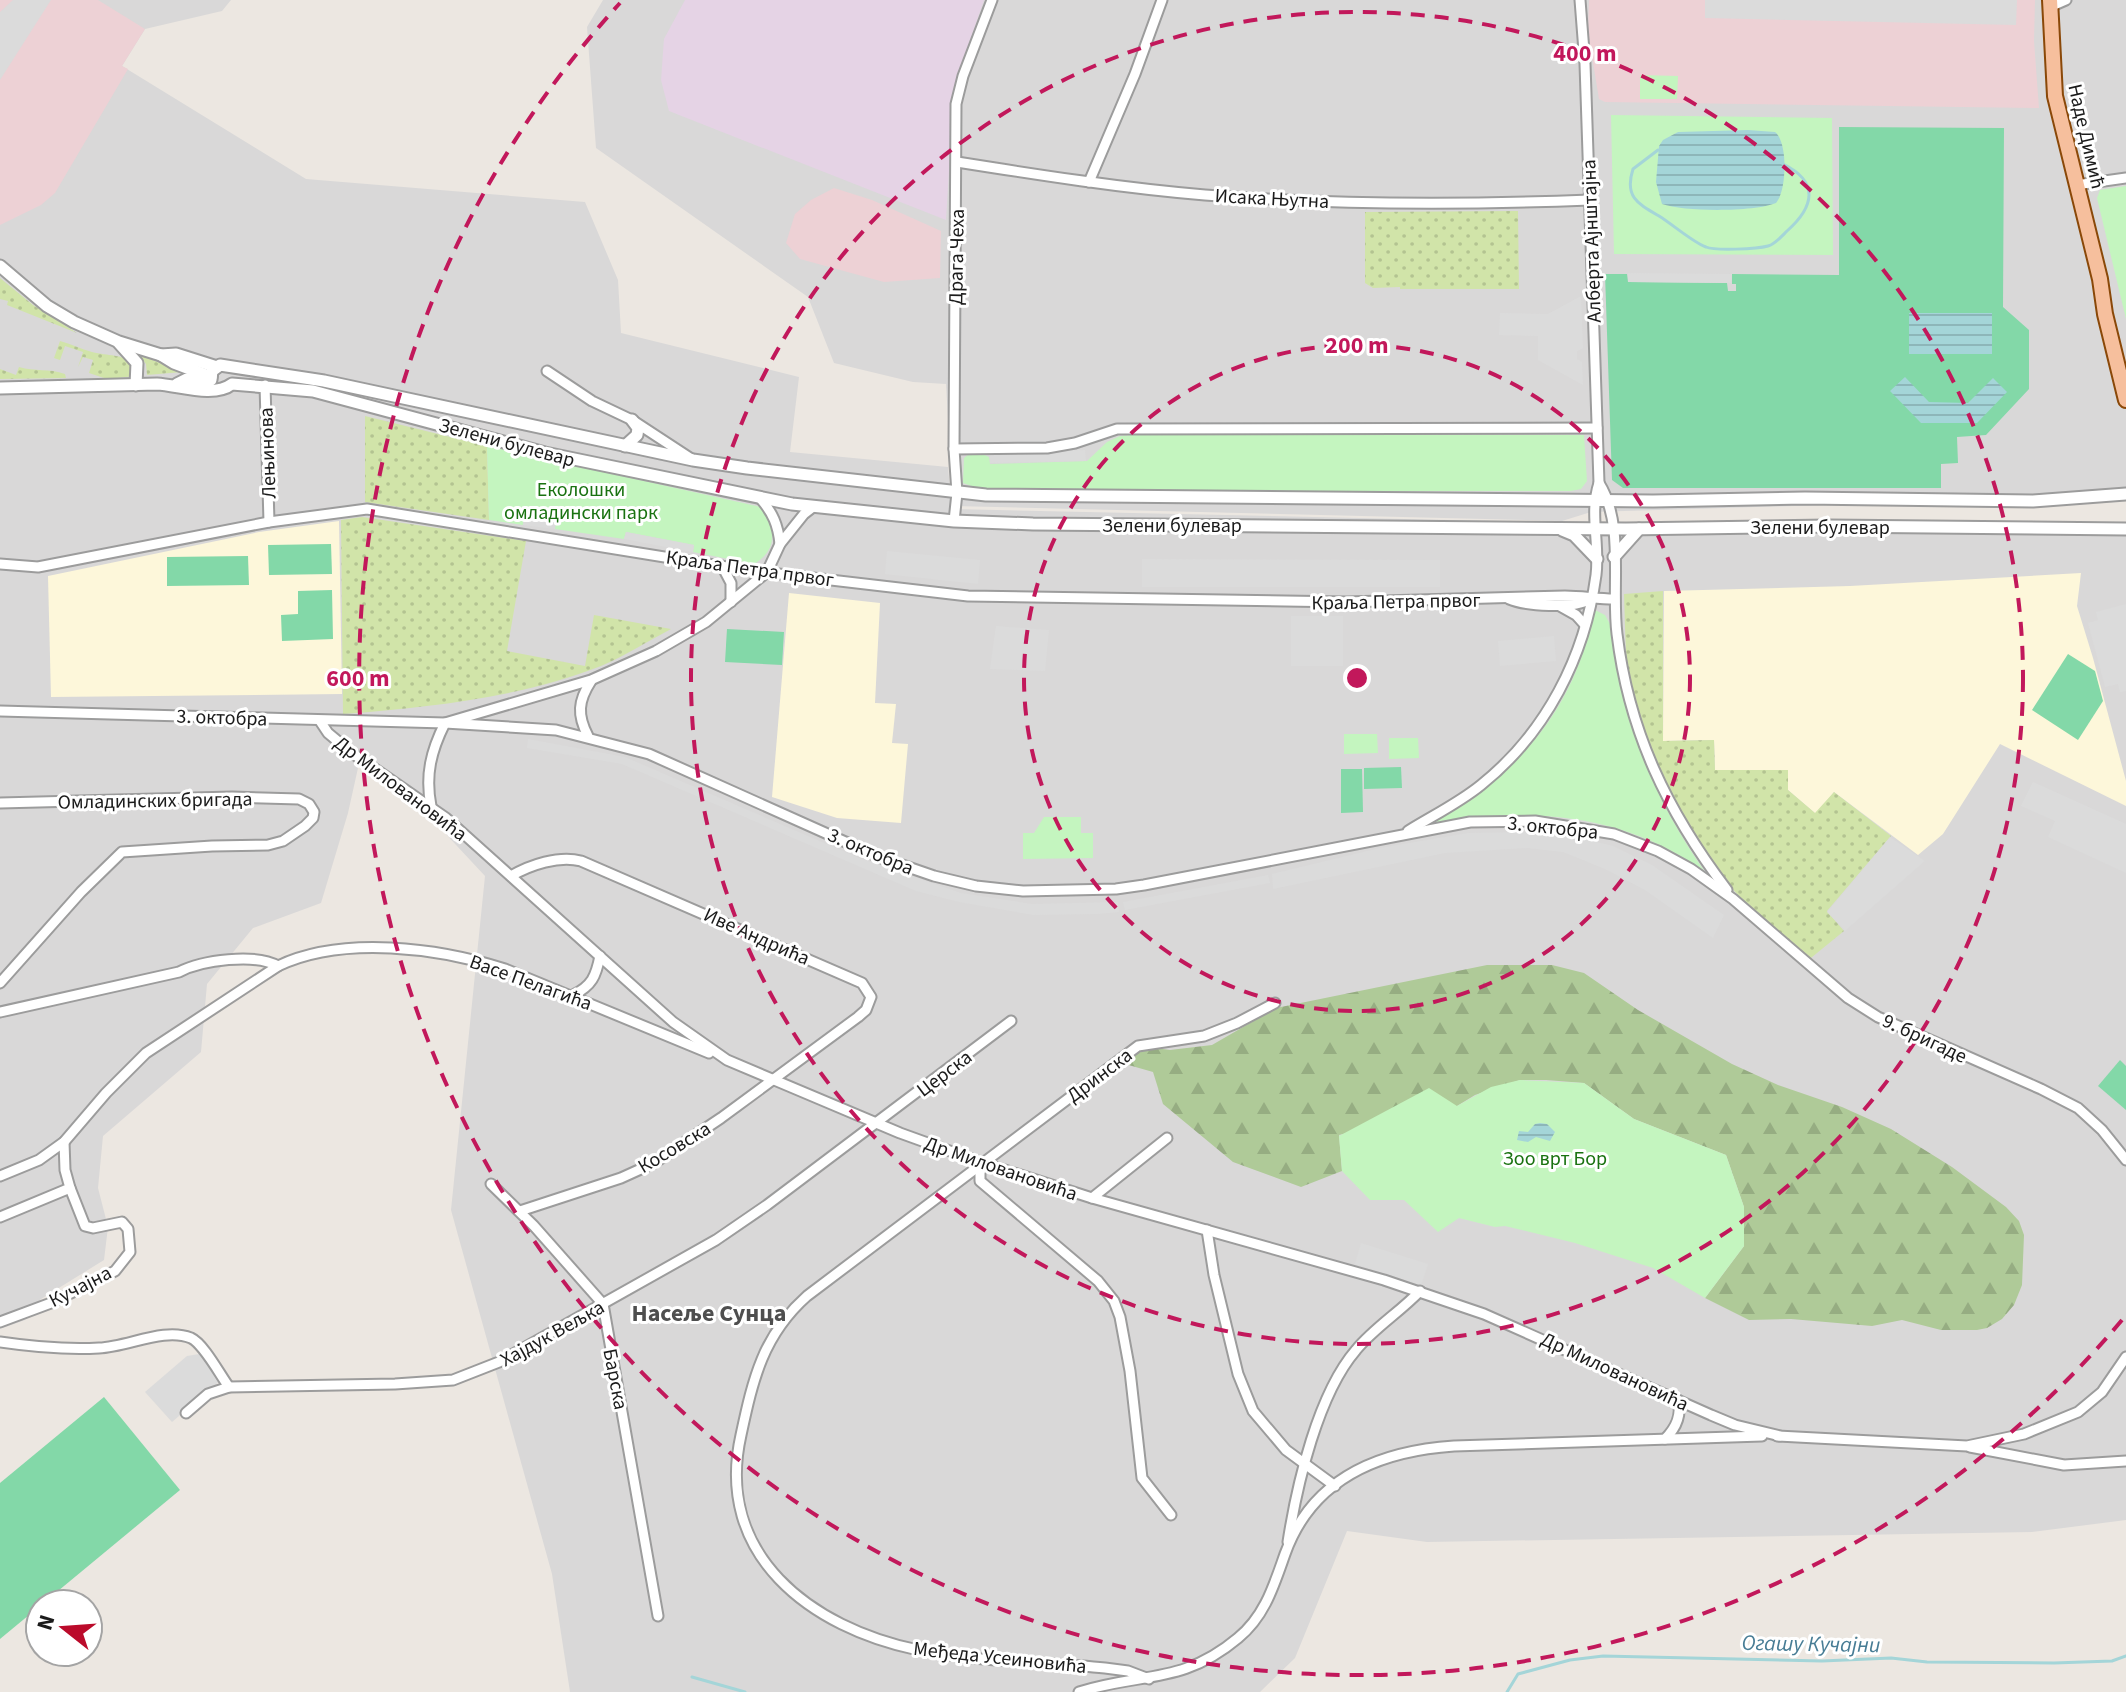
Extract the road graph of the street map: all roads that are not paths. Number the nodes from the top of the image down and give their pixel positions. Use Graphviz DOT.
graph roads {
  1 [pos="992,0"];
  2 [pos="1162,0"];
  3 [pos="1580,0"];
  4 [pos="2066,0"];
  5 [pos="2050,4"];
  6 [pos="957,162"];
  7 [pos="2126,178"];
  8 [pos="1089,182"];
  9 [pos="2076,185"];
  10 [pos="1590,200"];
  11 [pos="0,266"];
  12 [pos="2100,279"];
  13 [pos="119,342"];
  14 [pos="2126,359"];
  15 [pos="231,368"];
  16 [pos="547,371"];
  17 [pos="214,378"];
  18 [pos="232,384"];
  19 [pos="136,385"];
  20 [pos="265,385"];
  21 [pos="0,388"];
  22 [pos="2126,400"];
  23 [pos="632,420"];
  24 [pos="1597,428"];
  25 [pos="625,446"];
  26 [pos="954,449"];
  27 [pos="693,460"];
  28 [pos="1599,483"];
  29 [pos="957,493"];
  30 [pos="2126,494"];
  31 [pos="760,498"];
  32 [pos="1595,500"];
  33 [pos="1610,501"];
  34 [pos="813,507"];
  35 [pos="954,521"];
  36 [pos="269,522"];
  37 [pos="1558,528"];
  38 [pos="1596,529"];
  39 [pos="1614,529"];
  40 [pos="1639,529"];
  41 [pos="2126,529"];
  42 [pos="780,544"];
  43 [pos="1614,557"];
  44 [pos="1597,559"];
  45 [pos="0,564"];
  46 [pos="722,566"];
  47 [pos="767,572"];
  48 [pos="1509,599"];
  49 [pos="1614,599"];
  50 [pos="1590,600"];
  51 [pos="731,602"];
  52 [pos="1557,604"];
  53 [pos="1585,625"];
  54 [pos="591,680"];
  55 [pos="0,711"];
  56 [pos="320,721"];
  57 [pos="445,723"];
  58 [pos="588,736"];
  59 [pos="0,803"];
  60 [pos="431,806"];
  61 [pos="1401,834"];
  62 [pos="511,876"];
  63 [pos="1733,899"];
  64 [pos="600,956"];
  65 [pos="278,966"];
  66 [pos="0,983"];
  67 [pos="573,995"];
  68 [pos="1275,1003"];
  69 [pos="0,1012"];
  70 [pos="1011,1021"];
  71 [pos="727,1060"];
  72 [pos="772,1080"];
  73 [pos="875,1123"];
  74 [pos="1167,1138"];
  75 [pos="64,1142"];
  76 [pos="2126,1160"];
  77 [pos="983,1163"];
  78 [pos="0,1176"];
  79 [pos="491,1184"];
  80 [pos="70,1188"];
  81 [pos="1092,1198"];
  82 [pos="520,1211"];
  83 [pos="0,1217"];
  84 [pos="1207,1230"];
  85 [pos="1420,1291"];
  86 [pos="603,1304"];
  87 [pos="0,1322"];
  88 [pos="0,1342"];
  89 [pos="2126,1357"];
  90 [pos="229,1387"];
  91 [pos="1678,1400"];
  92 [pos="186,1413"];
  93 [pos="1780,1436"];
  94 [pos="1665,1439"];
  95 [pos="1967,1446"];
  96 [pos="2126,1461"];
  97 [pos="1306,1465"];
  98 [pos="1335,1486"];
  99 [pos="1171,1515"];
  100 [pos="1287,1548"];
  101 [pos="658,1616"];
  102 [pos="1149,1679"];
  103 [pos="1079,1692"];
  1 -- 6 [label="street, Драга Чеха"];
  2 -- 8 [label="street"];
  3 -- 10 [label="street, Алберта Ајнштајна"];
  4 -- 5 [label="street"];
  5 -- 9 [label="main road, Наде Димић"];
  6 -- 8 [label="street, Исака Њутна"];
  6 -- 26 [label="street, Драга Чеха"];
  7 -- 9 [label="street"];
  8 -- 10 [label="street, Исака Њутна"];
  9 -- 12 [label="main road, Наде Димић"];
  10 -- 24 [label="street, Алберта Ајнштајна"];
  11 -- 13 [label="street"];
  12 -- 14 [label="main road"];
  12 -- 22 [label="main road"];
  13 -- 17 [label="street"];
  13 -- 19 [label="street"];
  15 -- 17 [label="street"];
  15 -- 18 [label="street"];
  15 -- 25 [label="street, Зелени булевар"];
  16 -- 23 [label="street"];
  17 -- 18 [label="street"];
  17 -- 19 [label="street"];
  18 -- 20 [label="street, Зелени булевар"];
  19 -- 21 [label="street"];
  20 -- 31 [label="street, Зелени булевар"];
  20 -- 36 [label="street, Лењинова"];
  23 -- 25 [label="street"];
  23 -- 27 [label="street"];
  24 -- 26 [label="street"];
  24 -- 28 [label="street, Алберта Ајнштајна"];
  25 -- 27 [label="street, Зелени булевар"];
  26 -- 29 [label="street, Драга Чеха"];
  27 -- 29 [label="street, Зелени булевар"];
  28 -- 32 [label="street"];
  28 -- 33 [label="street"];
  29 -- 32 [label="street, Зелени булевар"];
  29 -- 35 [label="street, Драга Чеха"];
  30 -- 33 [label="street, Зелени булевар"];
  31 -- 34 [label="street, Зелени булевар"];
  31 -- 42 [label="street"];
  32 -- 33 [label="street, Зелени булевар"];
  32 -- 38 [label="street"];
  33 -- 39 [label="street"];
  34 -- 35 [label="street, Зелени булевар"];
  34 -- 42 [label="street"];
  35 -- 37 [label="street, Зелени булевар"];
  36 -- 45 [label="street, Краља Петра првог"];
  36 -- 46 [label="street, Краља Петра првог"];
  37 -- 38 [label="street, Зелени булевар"];
  37 -- 44 [label="street"];
  38 -- 39 [label="street, Зелени булевар"];
  38 -- 44 [label="street"];
  39 -- 40 [label="street, Зелени булевар"];
  39 -- 43 [label="street"];
  40 -- 41 [label="street, Зелени булевар"];
  40 -- 43 [label="street"];
  42 -- 47 [label="street"];
  43 -- 49 [label="street"];
  44 -- 50 [label="street"];
  46 -- 47 [label="street, Краља Петра првог"];
  46 -- 51 [label="street"];
  47 -- 48 [label="street, Краља Петра првог"];
  47 -- 51 [label="street"];
  48 -- 50 [label="street, Краља Петра првог"];
  48 -- 52 [label="street, Краља Петра првог"];
  49 -- 50 [label="street, Краља Петра првог"];
  49 -- 63 [label="street"];
  50 -- 52 [label="street, Краља Петра првог"];
  50 -- 53 [label="street"];
  51 -- 54 [label="street"];
  52 -- 53 [label="street"];
  53 -- 61 [label="street"];
  54 -- 57 [label="street"];
  54 -- 58 [label="street"];
  55 -- 56 [label="street, 3. октобра"];
  56 -- 57 [label="street, 3. октобра"];
  56 -- 60 [label="street, Др Миловановића"];
  57 -- 58 [label="street, 3. октобра"];
  57 -- 60 [label="street"];
  58 -- 61 [label="street, 3. октобра"];
  59 -- 66 [label="street, Омладинских бригада"];
  60 -- 62 [label="street, Др Миловановића"];
  61 -- 63 [label="street, 3. октобра"];
  62 -- 64 [label="street, Др Миловановића"];
  62 -- 72 [label="street, Иве Андрића"];
  63 -- 76 [label="street, 9. бригаде"];
  64 -- 67 [label="street"];
  64 -- 71 [label="street, Др Миловановића"];
  65 -- 67 [label="street, Васе Пелагића"];
  65 -- 69 [label="street, Васе Пелагића"];
  65 -- 75 [label="street"];
  67 -- 71 [label="street, Васе Пелагића"];
  68 -- 77 [label="street, Дринска"];
  70 -- 73 [label="street, Церска"];
  71 -- 72 [label="street, Др Миловановића"];
  72 -- 73 [label="street, Др Миловановића"];
  72 -- 82 [label="street, Косовска"];
  73 -- 77 [label="street, Др Миловановића"];
  73 -- 86 [label="street, Хајдук Вељка"];
  74 -- 81 [label="street"];
  75 -- 78 [label="street"];
  75 -- 80 [label="street"];
  77 -- 81 [label="street, Др Миловановића"];
  77 -- 99 [label="street"];
  77 -- 102 [label="street, Међеда Усеиновића"];
  79 -- 82 [label="street"];
  80 -- 83 [label="street"];
  80 -- 87 [label="street, Кучајна"];
  81 -- 84 [label="street, Др Миловановића"];
  82 -- 86 [label="street"];
  84 -- 85 [label="street, Др Миловановића"];
  84 -- 97 [label="street"];
  85 -- 91 [label="street, Др Миловановића"];
  85 -- 97 [label="street"];
  86 -- 90 [label="street, Хајдук Вељка"];
  86 -- 101 [label="street, Барска"];
  88 -- 90 [label="street"];
  89 -- 95 [label="street"];
  90 -- 92 [label="street, Хајдук Вељка"];
  91 -- 93 [label="street, Др Миловановића"];
  91 -- 94 [label="street"];
  93 -- 94 [label="street"];
  93 -- 95 [label="street"];
  94 -- 98 [label="street"];
  95 -- 96 [label="street"];
  97 -- 98 [label="street"];
  97 -- 100 [label="street"];
  98 -- 100 [label="street"];
  100 -- 102 [label="street"];
  102 -- 103 [label="street"];
}
